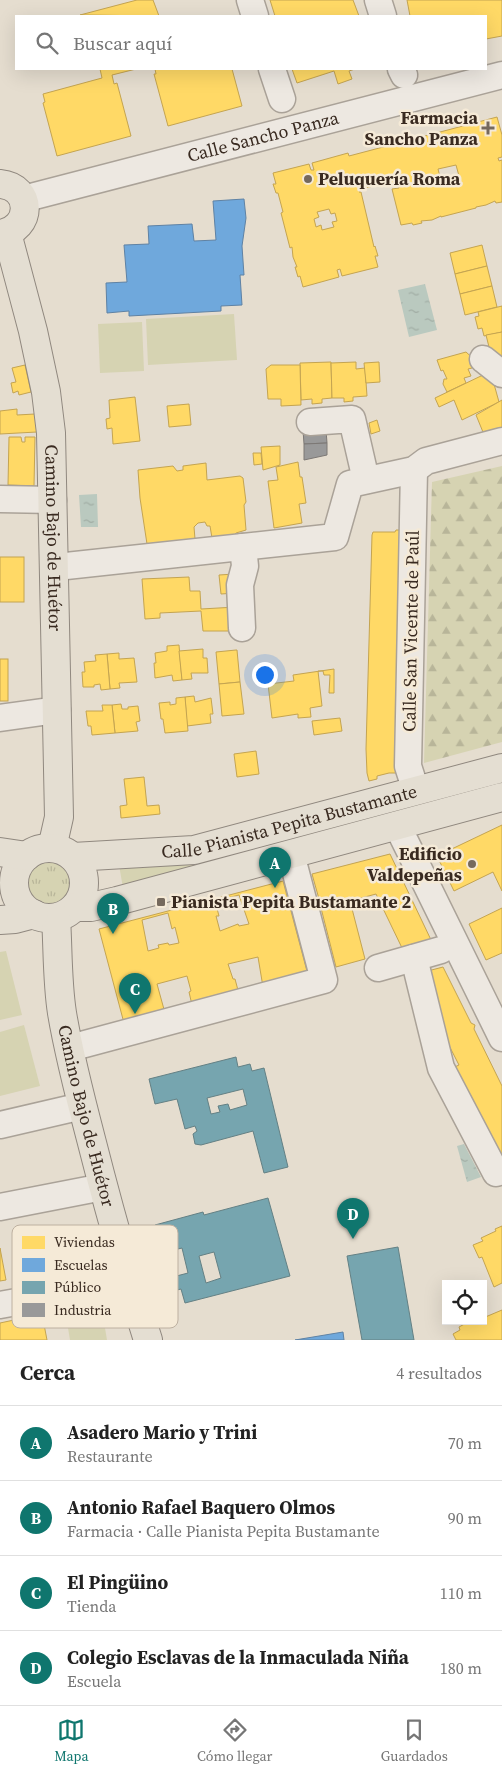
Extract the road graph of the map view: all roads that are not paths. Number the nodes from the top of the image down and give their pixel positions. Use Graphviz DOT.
graph roads {
  1 [pos="250,0"];
  2 [pos="378,0"];
  3 [pos="255,15"];
  4 [pos="383,15"];
  5 [pos="272,70"];
  6 [pos="502,75"];
  7 [pos="282,99"];
  8 [pos="0,184"];
  9 [pos="23,199"];
  10 [pos="3,234"];
  11 [pos="310,422"];
  12 [pos="502,441"];
  13 [pos="414,470"];
  14 [pos="366,480"];
  15 [pos="0,498"];
  16 [pos="53,500"];
  17 [pos="243,547"];
  18 [pos="66,566"];
  19 [pos="242,628"];
  20 [pos="57,710"];
  21 [pos="0,718"];
  22 [pos="502,768"];
  23 [pos="416,791"];
  24 [pos="502,797"];
  25 [pos="397,825"];
  26 [pos="0,852"];
  27 [pos="51,854"];
  28 [pos="290,854"];
  29 [pos="55,913"];
  30 [pos="0,920"];
  31 [pos="441,950"];
  32 [pos="414,958"];
  33 [pos="378,968"];
  34 [pos="502,1038"];
  35 [pos="70,1048"];
  36 [pos="82,1106"];
  37 [pos="0,1125"];
  38 [pos="502,1171"];
  39 [pos="103,1187"];
  40 [pos="1,1206"];
  41 [pos="114,1225"];
  42 [pos="144,1328"];
  43 [pos="148,1340"];
  1 -- 3 [label="street"];
  2 -- 4 [label="street"];
  5 -- 7 [label="street"];
  6 -- 9 [label="street, Calle Sancho Panza"];
  8 -- 9 [label="main road"];
  9 -- 10 [label="main road"];
  10 -- 16 [label="main road, Camino Bajo de Huétor"];
  11 -- 14 [label="street"];
  12 -- 13 [label="street"];
  13 -- 14 [label="street"];
  13 -- 23 [label="street, Calle San Vicente de Paúl"];
  14 -- 17 [label="street"];
  15 -- 16 [label="street"];
  16 -- 20 [label="main road, Camino Bajo de Huétor"];
  17 -- 18 [label="street"];
  17 -- 19 [label="street"];
  20 -- 21 [label="street"];
  20 -- 27 [label="main road, Camino Bajo de Huétor"];
  22 -- 23 [label="main road, Calle Pianista Pepita Bustamante"];
  23 -- 27 [label="main road, Calle Pianista Pepita Bustamante"];
  24 -- 25 [label="main road, Calle Pianista Pepita Bustamante"];
  25 -- 28 [label="main road, Calle Pianista Pepita Bustamante"];
  25 -- 34 [label="street"];
  26 -- 27 [label="main road, Calle Pianista Pepita Bustamante"];
  27 -- 29 [label="main road"];
  27 -- 29 [label="main road"];
  28 -- 29 [label="main road, Calle Pianista Pepita Bustamante"];
  28 -- 35 [label="street"];
  29 -- 30 [label="main road, Calle Pianista Pepita Bustamante"];
  29 -- 35 [label="main road, Camino Bajo de Huétor"];
  31 -- 32 [label="street"];
  32 -- 33 [label="street"];
  32 -- 38 [label="street"];
  35 -- 36 [label="main road, Camino Bajo de Huétor"];
  36 -- 37 [label="street"];
  36 -- 39 [label="main road, Camino Bajo de Huétor"];
  39 -- 40 [label="street"];
  39 -- 41 [label="main road, Camino Bajo de Huétor"];
  42 -- 43 [label="main road, Camino Bajo de Huétor"];
}
